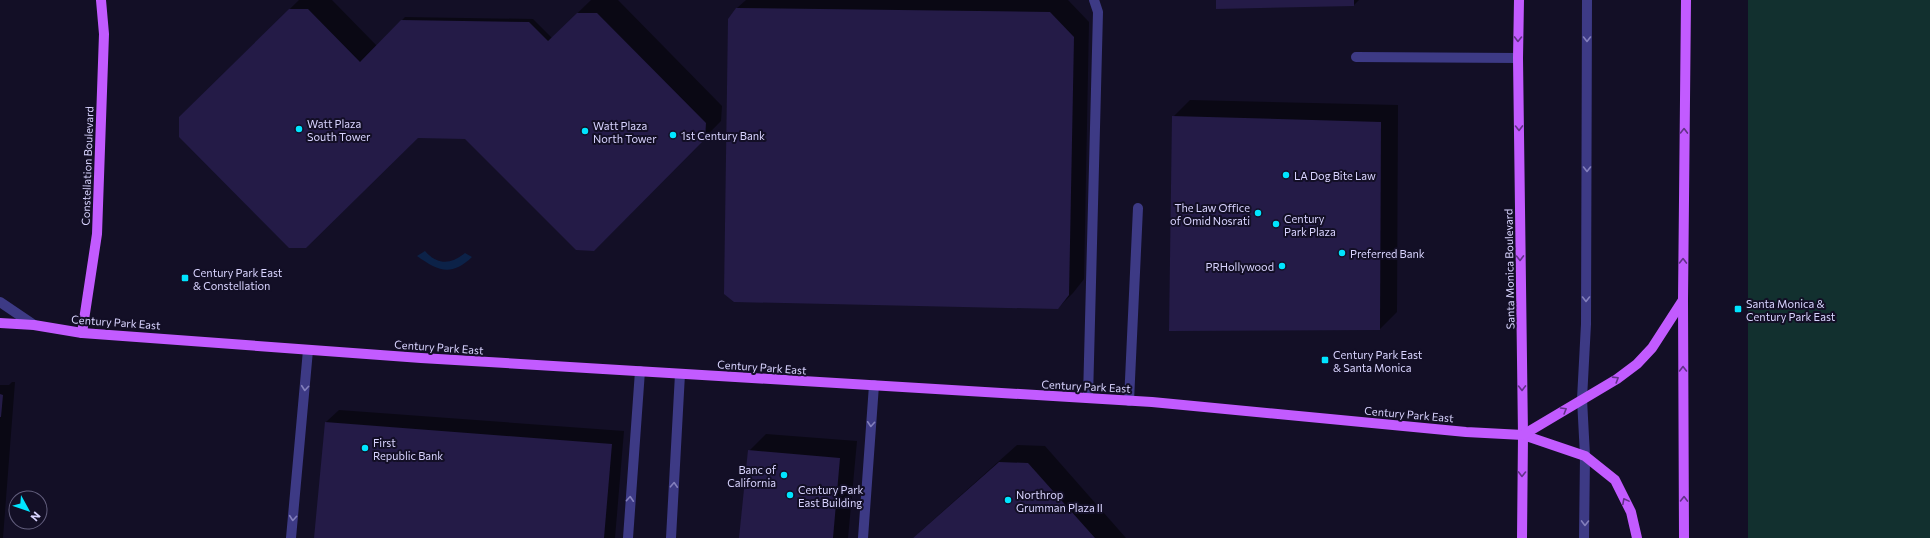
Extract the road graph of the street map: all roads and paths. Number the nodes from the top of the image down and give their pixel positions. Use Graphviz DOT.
graph roads {
  1 [pos="101,0"];
  2 [pos="1094,0"];
  3 [pos="1519,0"];
  4 [pos="1587,0"];
  5 [pos="1686,0"];
  6 [pos="1356,57"];
  7 [pos="1518,58"];
  8 [pos="1138,208"];
  9 [pos="1683,300"];
  10 [pos="0,302"];
  11 [pos="0,323"];
  12 [pos="34,325"];
  13 [pos="82,333"];
  14 [pos="308,350"];
  15 [pos="640,371"];
  16 [pos="680,374"];
  17 [pos="874,386"];
  18 [pos="1088,398"];
  19 [pos="1582,399"];
  20 [pos="1129,401"];
  21 [pos="1523,435"];
  22 [pos="1586,456"];
  23 [pos="291,538"];
  24 [pos="628,538"];
  25 [pos="671,538"];
  26 [pos="863,538"];
  27 [pos="1522,538"];
  28 [pos="1584,538"];
  29 [pos="1637,538"];
  30 [pos="1684,538"];
  1 -- 13 [label="main road, Constellation Boulevard"];
  2 -- 18 [label="lane"];
  3 -- 7 [label="main road, Santa Monica Boulevard, one-way"];
  4 -- 19 [label="lane, one-way"];
  9 -- 5 [label="main road, one-way"];
  6 -- 7 [label="lane"];
  7 -- 21 [label="main road, Santa Monica Boulevard, one-way"];
  8 -- 20 [label="lane"];
  19 -- 9 [label="main road, one-way"];
  30 -- 9 [label="main road, one-way"];
  10 -- 12 [label="lane"];
  11 -- 12 [label="main road, Century Park East"];
  12 -- 13 [label="main road, Century Park East"];
  13 -- 14 [label="main road, Century Park East"];
  14 -- 15 [label="main road, Century Park East"];
  14 -- 23 [label="lane, one-way"];
  15 -- 16 [label="main road, Century Park East"];
  24 -- 15 [label="lane, one-way"];
  16 -- 17 [label="main road, Century Park East"];
  25 -- 16 [label="lane, one-way"];
  17 -- 18 [label="main road, Century Park East"];
  17 -- 26 [label="lane, one-way"];
  18 -- 20 [label="main road, Century Park East"];
  21 -- 19 [label="main road, one-way"];
  19 -- 22 [label="lane"];
  20 -- 21 [label="main road, Century Park East"];
  21 -- 22 [label="main road, Century Park East"];
  21 -- 27 [label="main road, Santa Monica Boulevard, one-way"];
  22 -- 28 [label="lane, one-way"];
  29 -- 22 [label="main road, one-way"];
}
